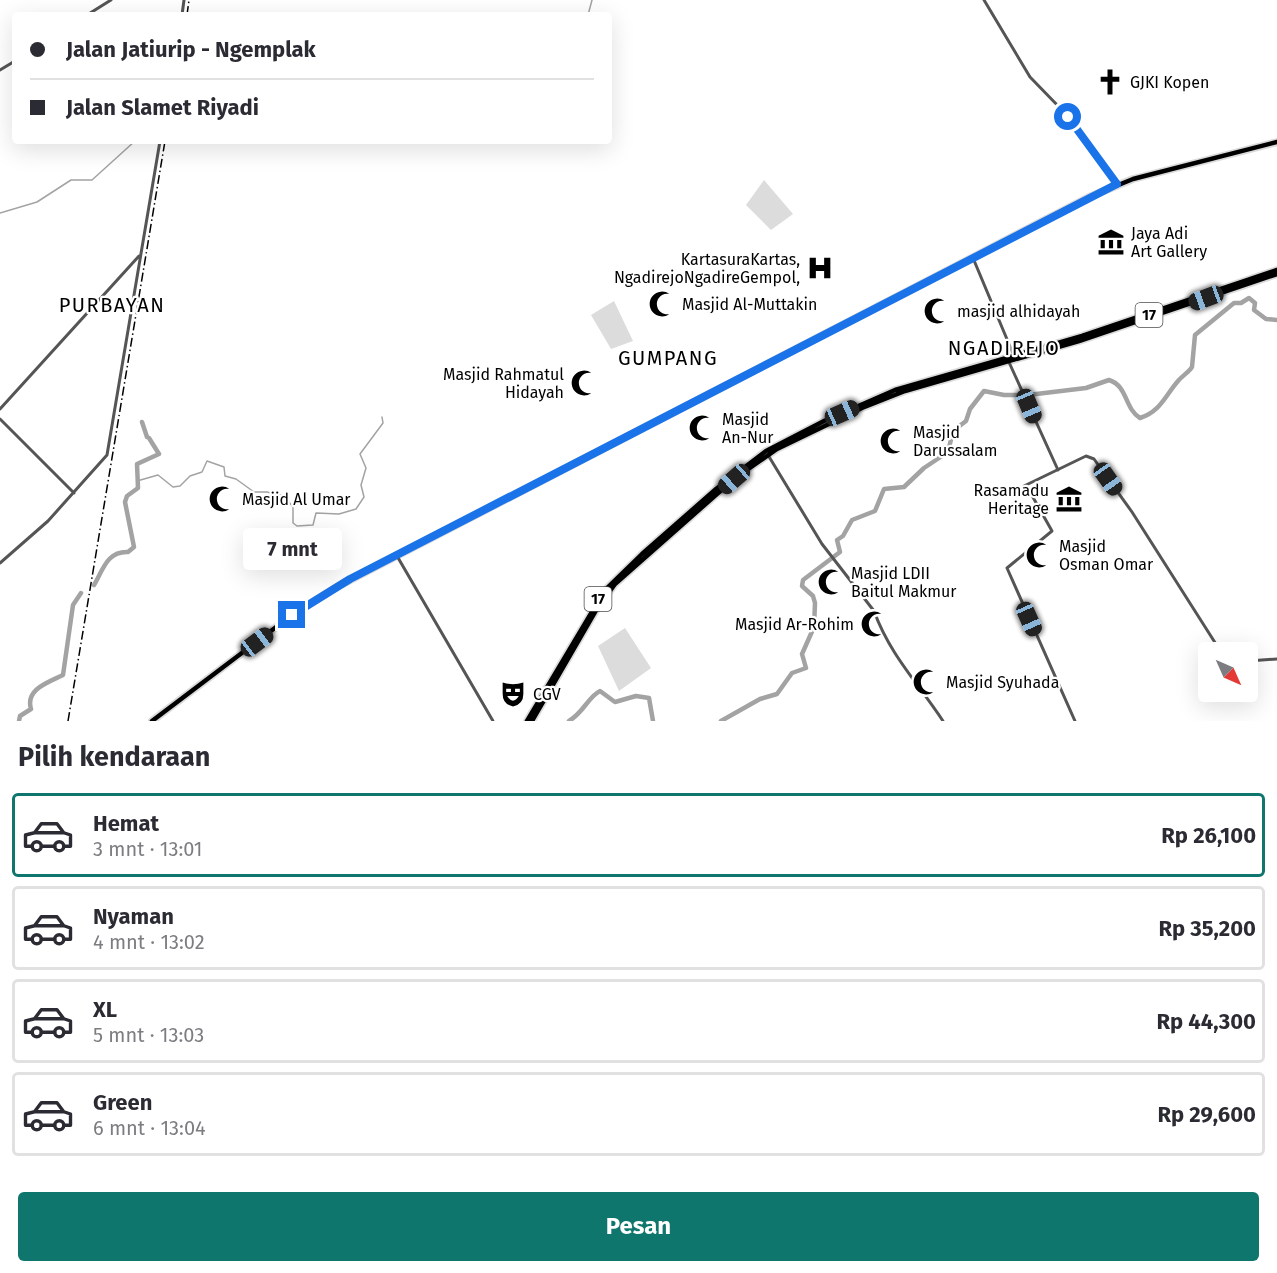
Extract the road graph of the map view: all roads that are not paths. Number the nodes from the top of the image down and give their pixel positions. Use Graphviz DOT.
graph roads {
  1 [pos="111,0"];
  2 [pos="984,0"];
  3 [pos="92,12"];
  4 [pos="1277,142"];
  5 [pos="160,144"];
  6 [pos="1117,184"];
  7 [pos="141,255"];
  8 [pos="973,258"];
  9 [pos="1277,272"];
  10 [pos="1011,359"];
  11 [pos="0,409"];
  12 [pos="0,419"];
  13 [pos="767,453"];
  14 [pos="1058,470"];
  15 [pos="74,493"];
  16 [pos="397,556"];
  17 [pos="0,563"];
  18 [pos="1215,642"];
  19 [pos="1277,659"];
  20 [pos="1258,661"];
  21 [pos="537,708"];
  22 [pos="152,721"];
  23 [pos="493,721"];
  24 [pos="527,721"];
  25 [pos="532,721"];
  26 [pos="943,721"];
  27 [pos="1075,721"];
  1 -- 3 [label="street"];
  2 -- 6 [label="street"];
  4 -- 6 [label="main road"];
  5 -- 7 [label="street"];
  6 -- 8 [label="main road"];
  7 -- 11 [label="street"];
  7 -- 15 [label="street"];
  8 -- 10 [label="street"];
  8 -- 16 [label="main road"];
  9 -- 10 [label="main road, 17"];
  10 -- 13 [label="main road, 17"];
  10 -- 14 [label="street"];
  12 -- 15 [label="street"];
  13 -- 21 [label="main road, 17"];
  13 -- 26 [label="street"];
  14 -- 18 [label="street"];
  14 -- 27 [label="street"];
  15 -- 17 [label="street"];
  16 -- 22 [label="main road"];
  16 -- 23 [label="street"];
  19 -- 20 [label="street"];
  21 -- 24 [label="main road, 17"];
  21 -- 25 [label="main road, 17"];
}
